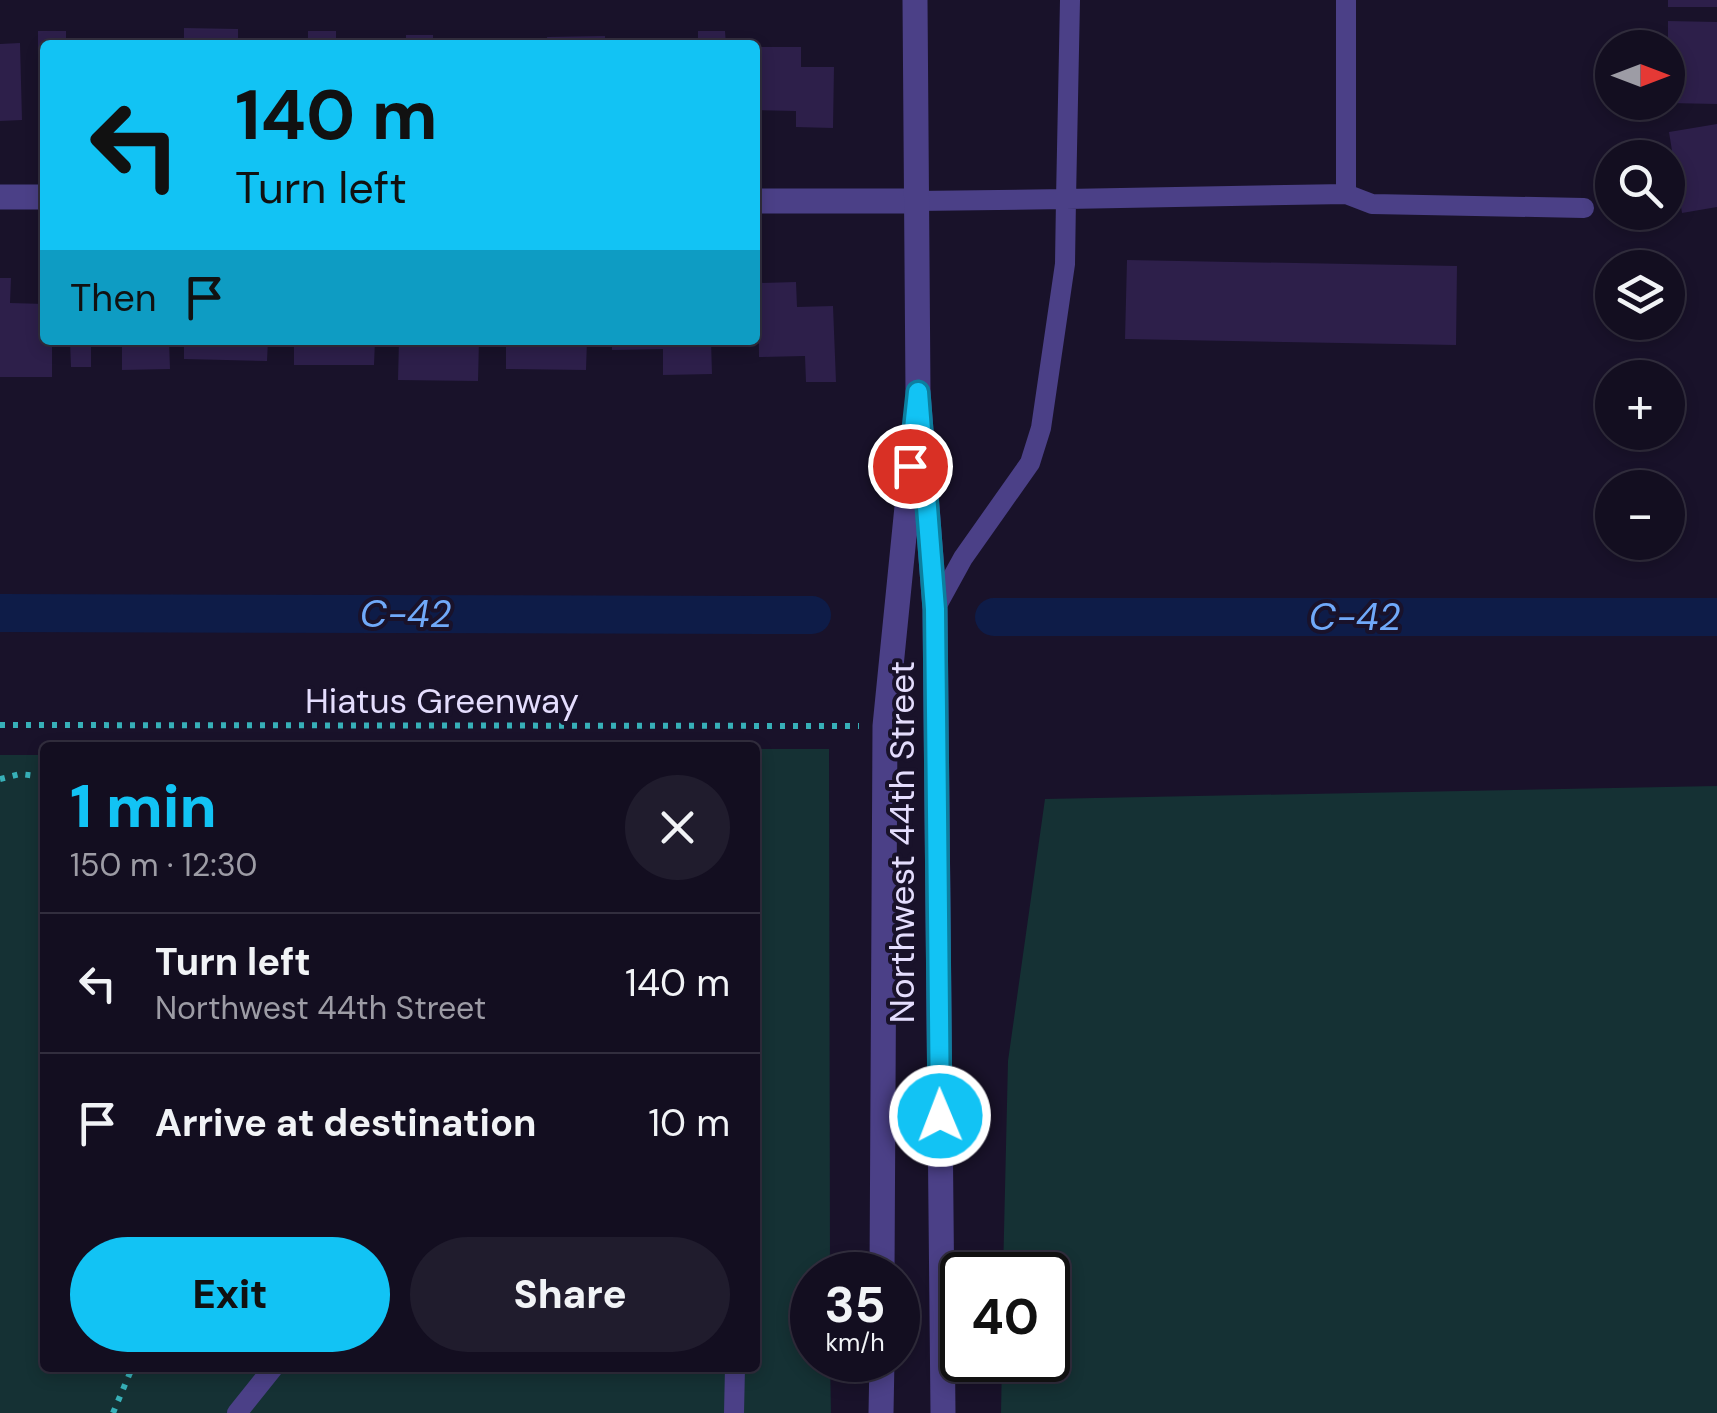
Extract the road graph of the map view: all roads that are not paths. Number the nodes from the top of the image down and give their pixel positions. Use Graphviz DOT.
graph roads {
  1 [pos="915,0"];
  2 [pos="1070,0"];
  3 [pos="1346,0"];
  4 [pos="1346,194"];
  5 [pos="0,197"];
  6 [pos="40,197"];
  7 [pos="1066,199"];
  8 [pos="760,201"];
  9 [pos="916,202"];
  10 [pos="1584,208"];
  11 [pos="918,392"];
  12 [pos="935,609"];
  13 [pos="882,1252"];
  14 [pos="271,1372"];
  15 [pos="734,1372"];
  16 [pos="882,1382"];
  17 [pos="237,1413"];
  18 [pos="734,1413"];
  19 [pos="881,1413"];
  20 [pos="944,1413"];
  1 -- 9 [label="street, Northwest 44th Street"];
  2 -- 7 [label="lane"];
  3 -- 4 [label="lane"];
  4 -- 7 [label="lane"];
  4 -- 10 [label="lane"];
  5 -- 6 [label="street"];
  7 -- 9 [label="lane"];
  7 -- 12 [label="lane"];
  8 -- 9 [label="street"];
  9 -- 11 [label="street, Northwest 44th Street"];
  11 -- 12 [label="street, Northwest 44th Street"];
  11 -- 13 [label="street, Northwest 44th Street"];
  12 -- 20 [label="street, Northwest 44th Street"];
  14 -- 17 [label="lane"];
  15 -- 18 [label="lane"];
  16 -- 19 [label="street"];
}
